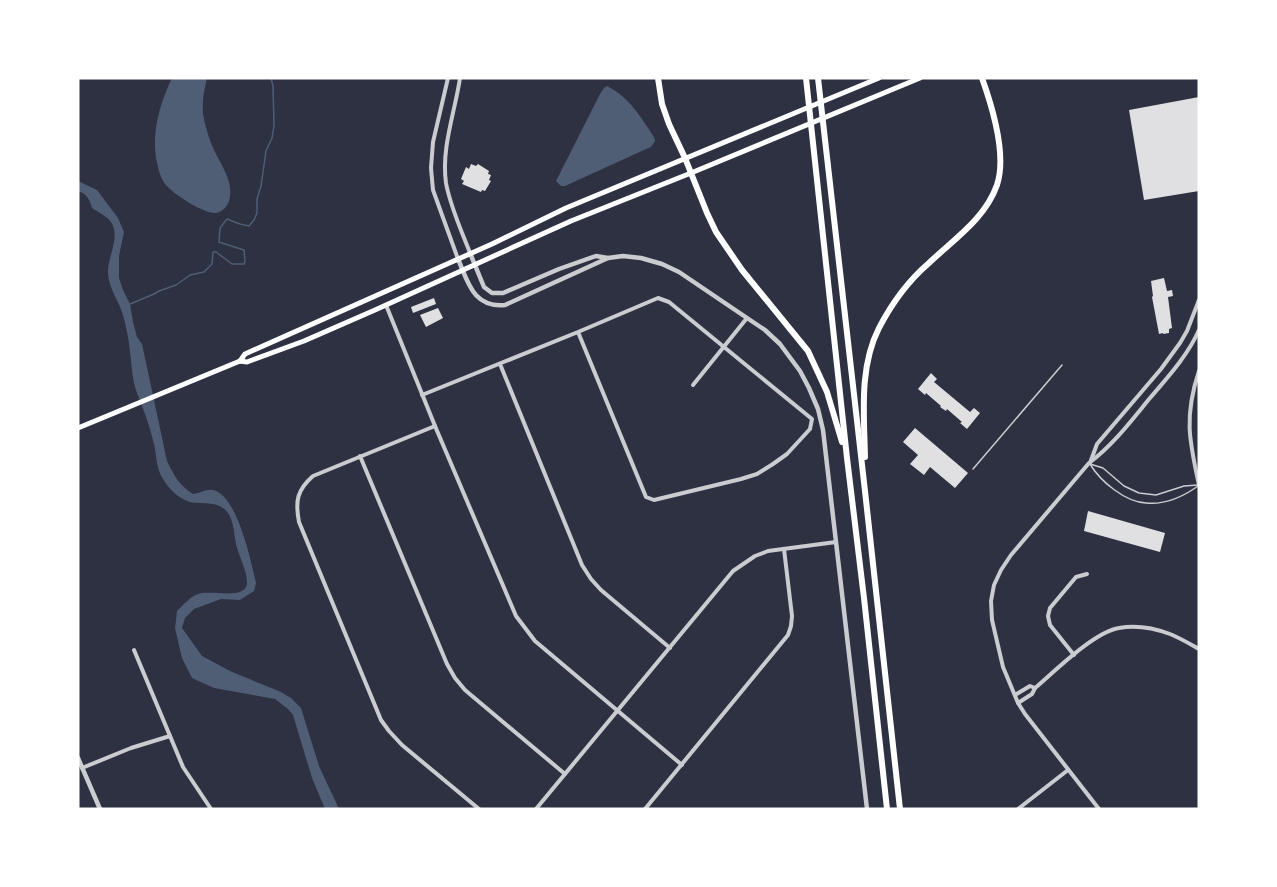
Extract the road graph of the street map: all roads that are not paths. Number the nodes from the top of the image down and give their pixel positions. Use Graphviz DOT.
graph roads {
  1 [pos="448,78"];
  2 [pos="460,78"];
  3 [pos="658,78"];
  4 [pos="818,78"];
  5 [pos="879,78"];
  6 [pos="920,78"];
  7 [pos="982,78"];
  8 [pos="987,78"];
  9 [pos="806,80"];
  10 [pos="986,90"];
  11 [pos="685,158"];
  12 [pos="691,173"];
  13 [pos="470,253"];
  14 [pos="608,258"];
  15 [pos="458,259"];
  16 [pos="474,264"];
  17 [pos="463,270"];
  18 [pos="1199,300"];
  19 [pos="386,305"];
  20 [pos="747,318"];
  21 [pos="1199,330"];
  22 [pos="578,332"];
  23 [pos="723,348"];
  24 [pos="240,361"];
  25 [pos="500,364"];
  26 [pos="1062,365"];
  27 [pos="1199,371"];
  28 [pos="693,385"];
  29 [pos="422,395"];
  30 [pos="435,426"];
  31 [pos="78,428"];
  32 [pos="360,456"];
  33 [pos="847,458"];
  34 [pos="1089,463"];
  35 [pos="974,469"];
  36 [pos="1199,485"];
  37 [pos="866,491"];
  38 [pos="836,542"];
  39 [pos="784,549"];
  40 [pos="1087,574"];
  41 [pos="670,648"];
  42 [pos="1199,649"];
  43 [pos="134,650"];
  44 [pos="1074,655"];
  45 [pos="1035,688"];
  46 [pos="1015,695"];
  47 [pos="1018,703"];
  48 [pos="618,711"];
  49 [pos="170,736"];
  50 [pos="78,758"];
  51 [pos="682,765"];
  52 [pos="82,768"];
  53 [pos="1068,770"];
  54 [pos="565,774"];
  55 [pos="86,775"];
  56 [pos="78,777"];
  57 [pos="100,809"];
  58 [pos="211,809"];
  59 [pos="479,809"];
  60 [pos="536,809"];
  61 [pos="645,809"];
  62 [pos="867,809"];
  63 [pos="887,809"];
  64 [pos="900,809"];
  65 [pos="1018,809"];
  66 [pos="1099,809"];
  1 -- 15 [label="street"];
  2 -- 13 [label="street"];
  3 -- 11 [label="highway"];
  4 -- 37 [label="highway"];
  5 -- 11 [label="main road"];
  6 -- 12 [label="main road"];
  7 -- 10 [label="highway"];
  8 -- 10 [label="highway"];
  9 -- 33 [label="highway"];
  10 -- 37 [label="highway"];
  11 -- 12 [label="highway"];
  11 -- 13 [label="main road"];
  12 -- 16 [label="main road"];
  12 -- 33 [label="highway"];
  13 -- 15 [label="main road"];
  13 -- 16 [label="street"];
  14 -- 16 [label="street"];
  14 -- 17 [label="street"];
  14 -- 20 [label="street"];
  15 -- 17 [label="street"];
  15 -- 24 [label="main road"];
  16 -- 17 [label="main road"];
  17 -- 19 [label="main road"];
  18 -- 34 [label="street"];
  19 -- 24 [label="main road"];
  19 -- 29 [label="street"];
  20 -- 23 [label="street"];
  20 -- 38 [label="street"];
  21 -- 34 [label="street"];
  22 -- 23 [label="street"];
  22 -- 23 [label="street"];
  22 -- 25 [label="street"];
  23 -- 28 [label="street"];
  24 -- 31 [label="main road"];
  25 -- 29 [label="street"];
  25 -- 41 [label="street"];
  26 -- 35 [label="lane"];
  27 -- 36 [label="street"];
  29 -- 30 [label="street"];
  30 -- 32 [label="street"];
  30 -- 48 [label="street"];
  32 -- 54 [label="street"];
  32 -- 59 [label="street"];
  33 -- 63 [label="highway"];
  34 -- 36 [label="lane"];
  34 -- 36 [label="lane"];
  34 -- 46 [label="street"];
  37 -- 64 [label="highway"];
  38 -- 39 [label="street"];
  38 -- 62 [label="street"];
  39 -- 41 [label="street"];
  39 -- 51 [label="street"];
  40 -- 44 [label="street"];
  41 -- 48 [label="street"];
  42 -- 44 [label="street"];
  43 -- 49 [label="street"];
  44 -- 45 [label="street"];
  45 -- 46 [label="street"];
  45 -- 47 [label="street"];
  46 -- 47 [label="street"];
  47 -- 53 [label="street"];
  48 -- 51 [label="street"];
  48 -- 54 [label="street"];
  49 -- 52 [label="street"];
  49 -- 58 [label="street"];
  50 -- 52 [label="street"];
  51 -- 61 [label="street"];
  52 -- 55 [label="street"];
  53 -- 65 [label="street"];
  53 -- 66 [label="street"];
  54 -- 60 [label="street"];
  55 -- 56 [label="street"];
  55 -- 57 [label="street"];
}
